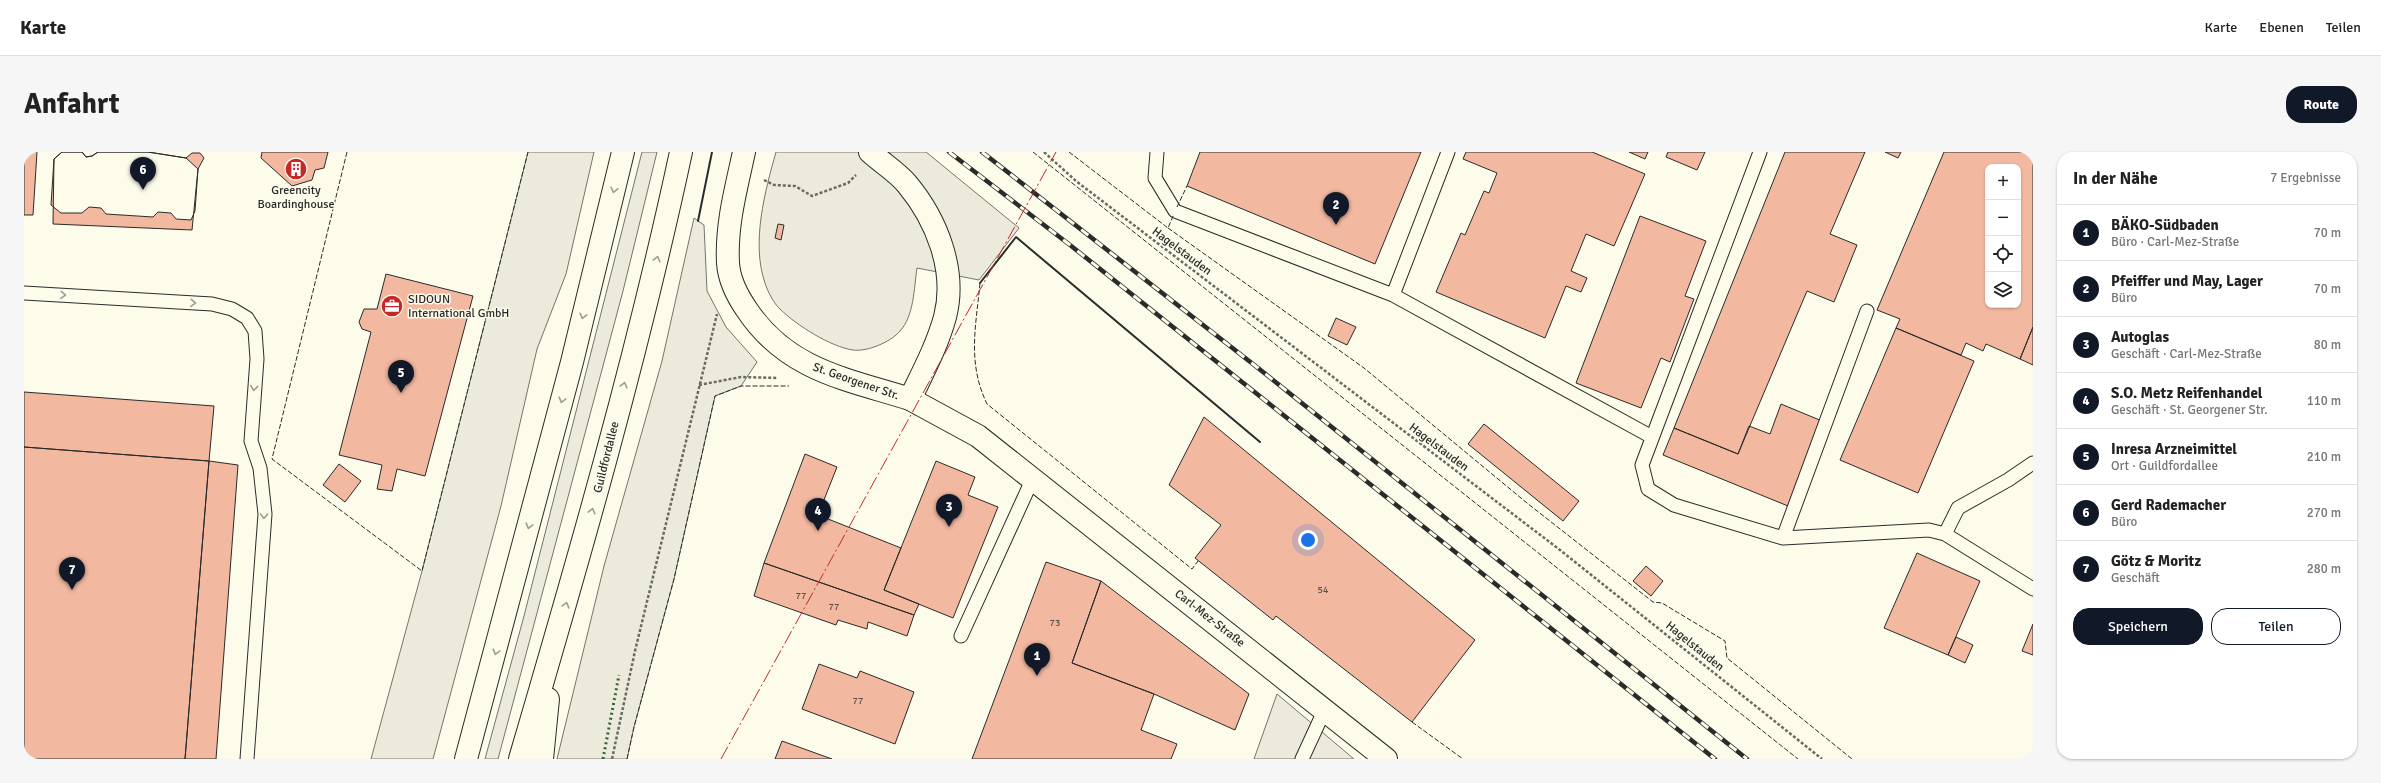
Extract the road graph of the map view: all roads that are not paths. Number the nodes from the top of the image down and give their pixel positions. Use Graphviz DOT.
graph roads {
  1 [pos="623,152"];
  2 [pos="681,152"];
  3 [pos="744,152"];
  4 [pos="870,152"];
  5 [pos="1157,152"];
  6 [pos="1448,152"];
  7 [pos="1760,152"];
  8 [pos="24,293"];
  9 [pos="1393,295"];
  10 [pos="1867,311"];
  11 [pos="910,399"];
  12 [pos="1652,437"];
  13 [pos="2033,463"];
  14 [pos="1033,478"];
  15 [pos="1945,534"];
  16 [pos="1783,538"];
  17 [pos="2033,589"];
  18 [pos="961,636"];
  19 [pos="554,642"];
  20 [pos="1325,710"];
  21 [pos="247,759"];
  22 [pos="466,759"];
  23 [pos="520,759"];
  24 [pos="542,759"];
  25 [pos="1302,759"];
  26 [pos="1386,759"];
  1 -- 22 [label="main road, one-way"];
  19 -- 2 [label="main road, Guildfordallee, one-way"];
  3 -- 11 [label="main road, St. Georgener Str."];
  4 -- 11 [label="main road"];
  5 -- 9 [label="lane"];
  6 -- 9 [label="lane"];
  7 -- 12 [label="lane"];
  8 -- 21 [label="lane, one-way"];
  9 -- 12 [label="lane"];
  10 -- 16 [label="lane"];
  11 -- 14 [label="main road, Carl-Mez-Straße"];
  12 -- 16 [label="lane"];
  13 -- 15 [label="lane"];
  14 -- 18 [label="lane"];
  14 -- 20 [label="main road, Carl-Mez-Straße"];
  15 -- 16 [label="lane"];
  15 -- 17 [label="lane"];
  19 -- 23 [label="main road, Guildfordallee"];
  19 -- 24 [label="main road"];
  20 -- 25 [label="lane"];
  20 -- 26 [label="main road, Carl-Mez-Straße"];
}
